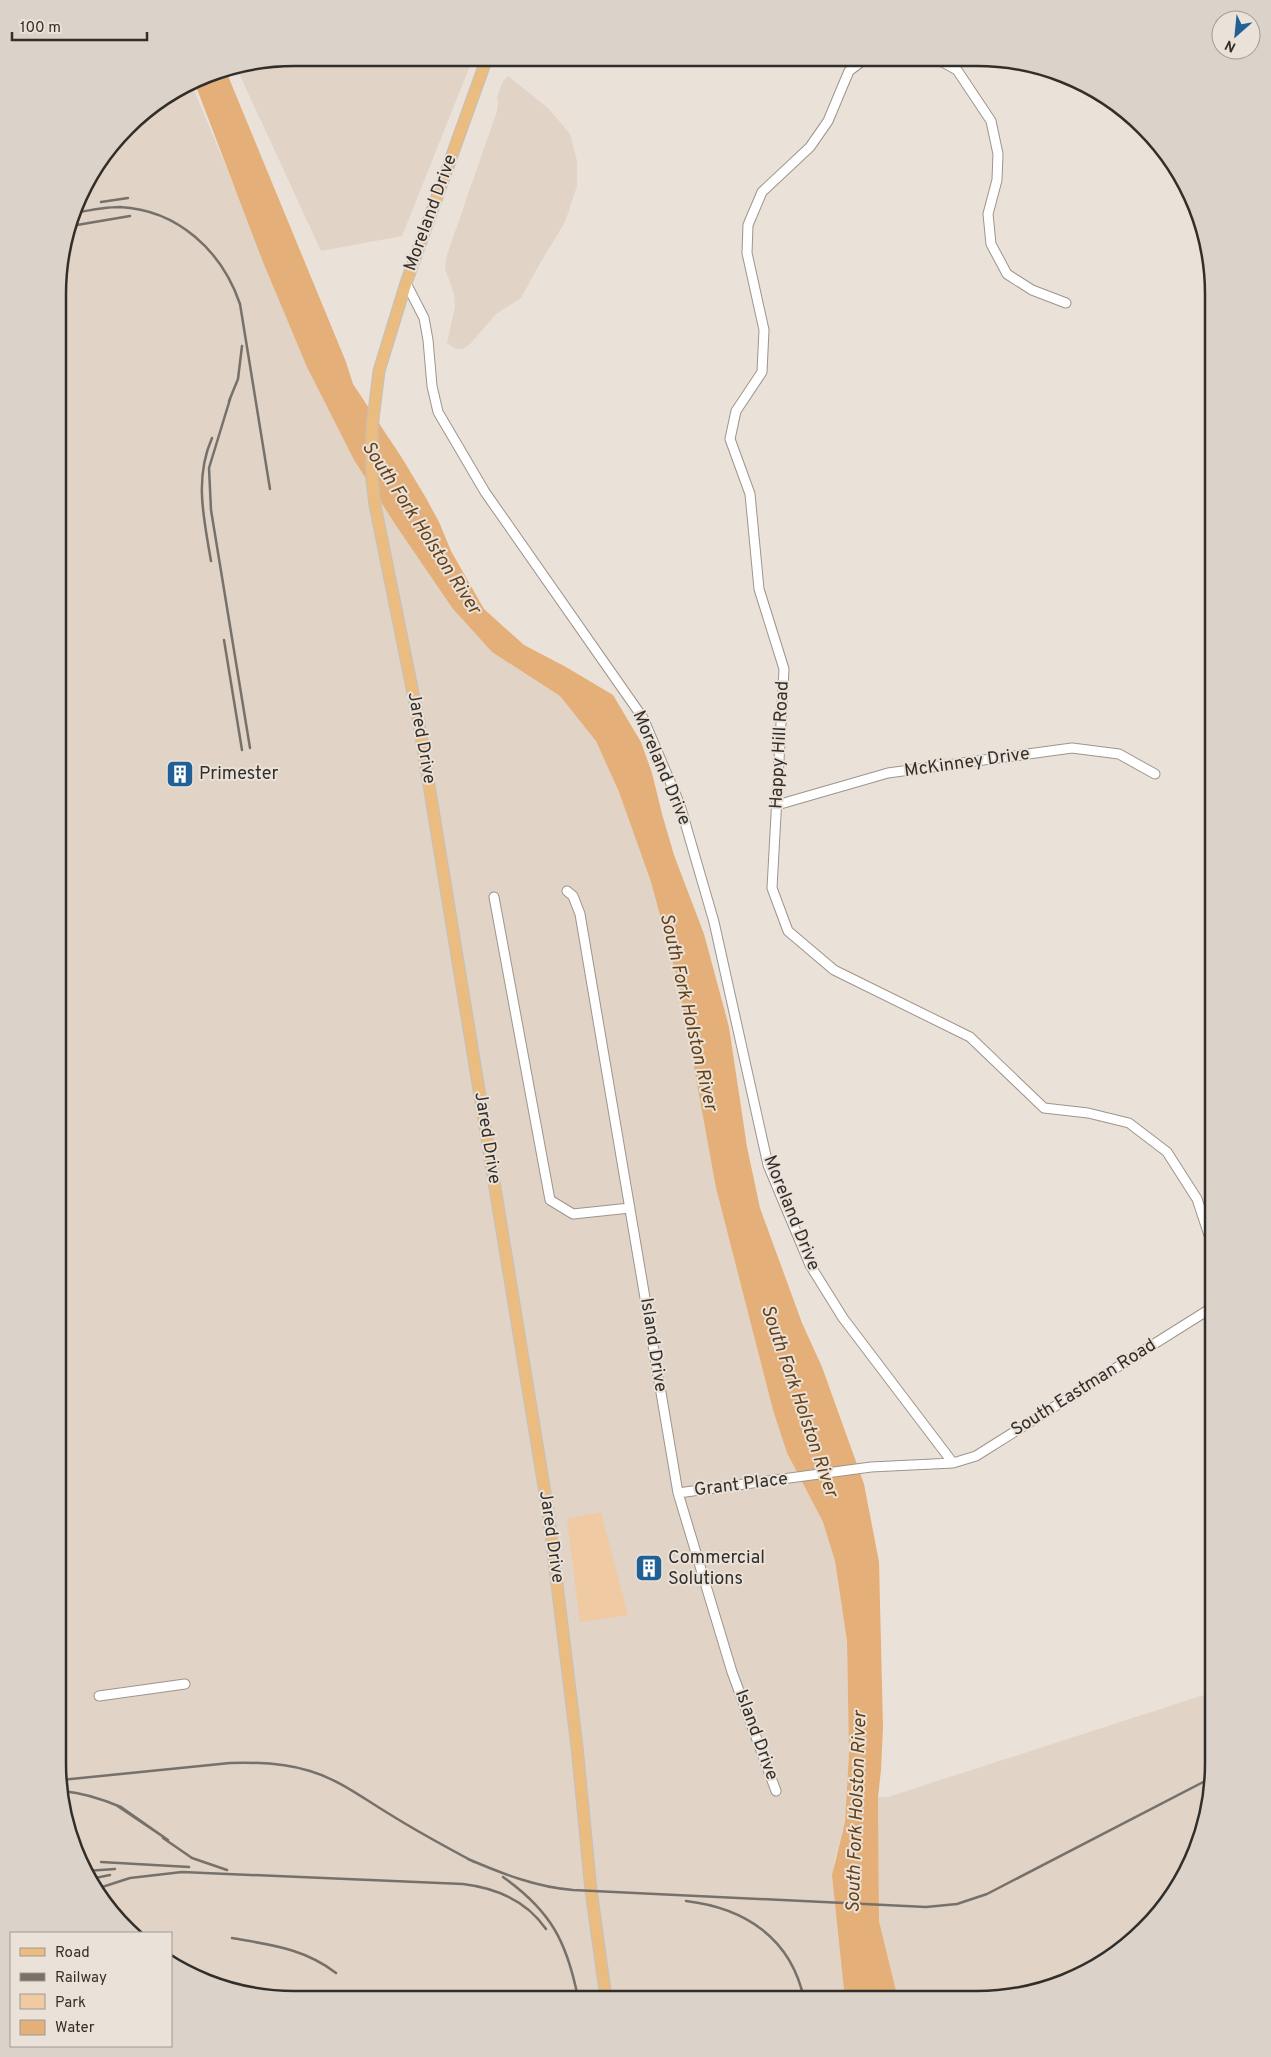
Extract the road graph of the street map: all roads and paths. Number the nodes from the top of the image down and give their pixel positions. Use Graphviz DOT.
graph roads {
  1 [pos="484,66"];
  2 [pos="856,66"];
  3 [pos="950,66"];
  4 [pos="406,283"];
  5 [pos="1066,303"];
  6 [pos="1155,774"];
  7 [pos="777,805"];
  8 [pos="567,891"];
  9 [pos="494,897"];
  10 [pos="630,1208"];
  11 [pos="1205,1225"];
  12 [pos="1205,1312"];
  13 [pos="953,1463"];
  14 [pos="678,1493"];
  15 [pos="185,1684"];
  16 [pos="99,1696"];
  17 [pos="776,1791"];
  18 [pos="605,1991"];
  1 -- 4 [label="main road, Moreland Drive"];
  2 -- 7 [label="street, Happy Hill Road"];
  3 -- 5 [label="street"];
  4 -- 13 [label="street, Moreland Drive"];
  4 -- 18 [label="main road, Jared Drive"];
  6 -- 7 [label="street, McKinney Drive"];
  7 -- 11 [label="street, Happy Hill Road"];
  8 -- 10 [label="street, Island Drive"];
  9 -- 10 [label="street"];
  10 -- 14 [label="street, Island Drive"];
  12 -- 13 [label="street, South Eastman Road"];
  13 -- 14 [label="street, Grant Place"];
  14 -- 17 [label="street, Island Drive"];
  15 -- 16 [label="street"];
}
